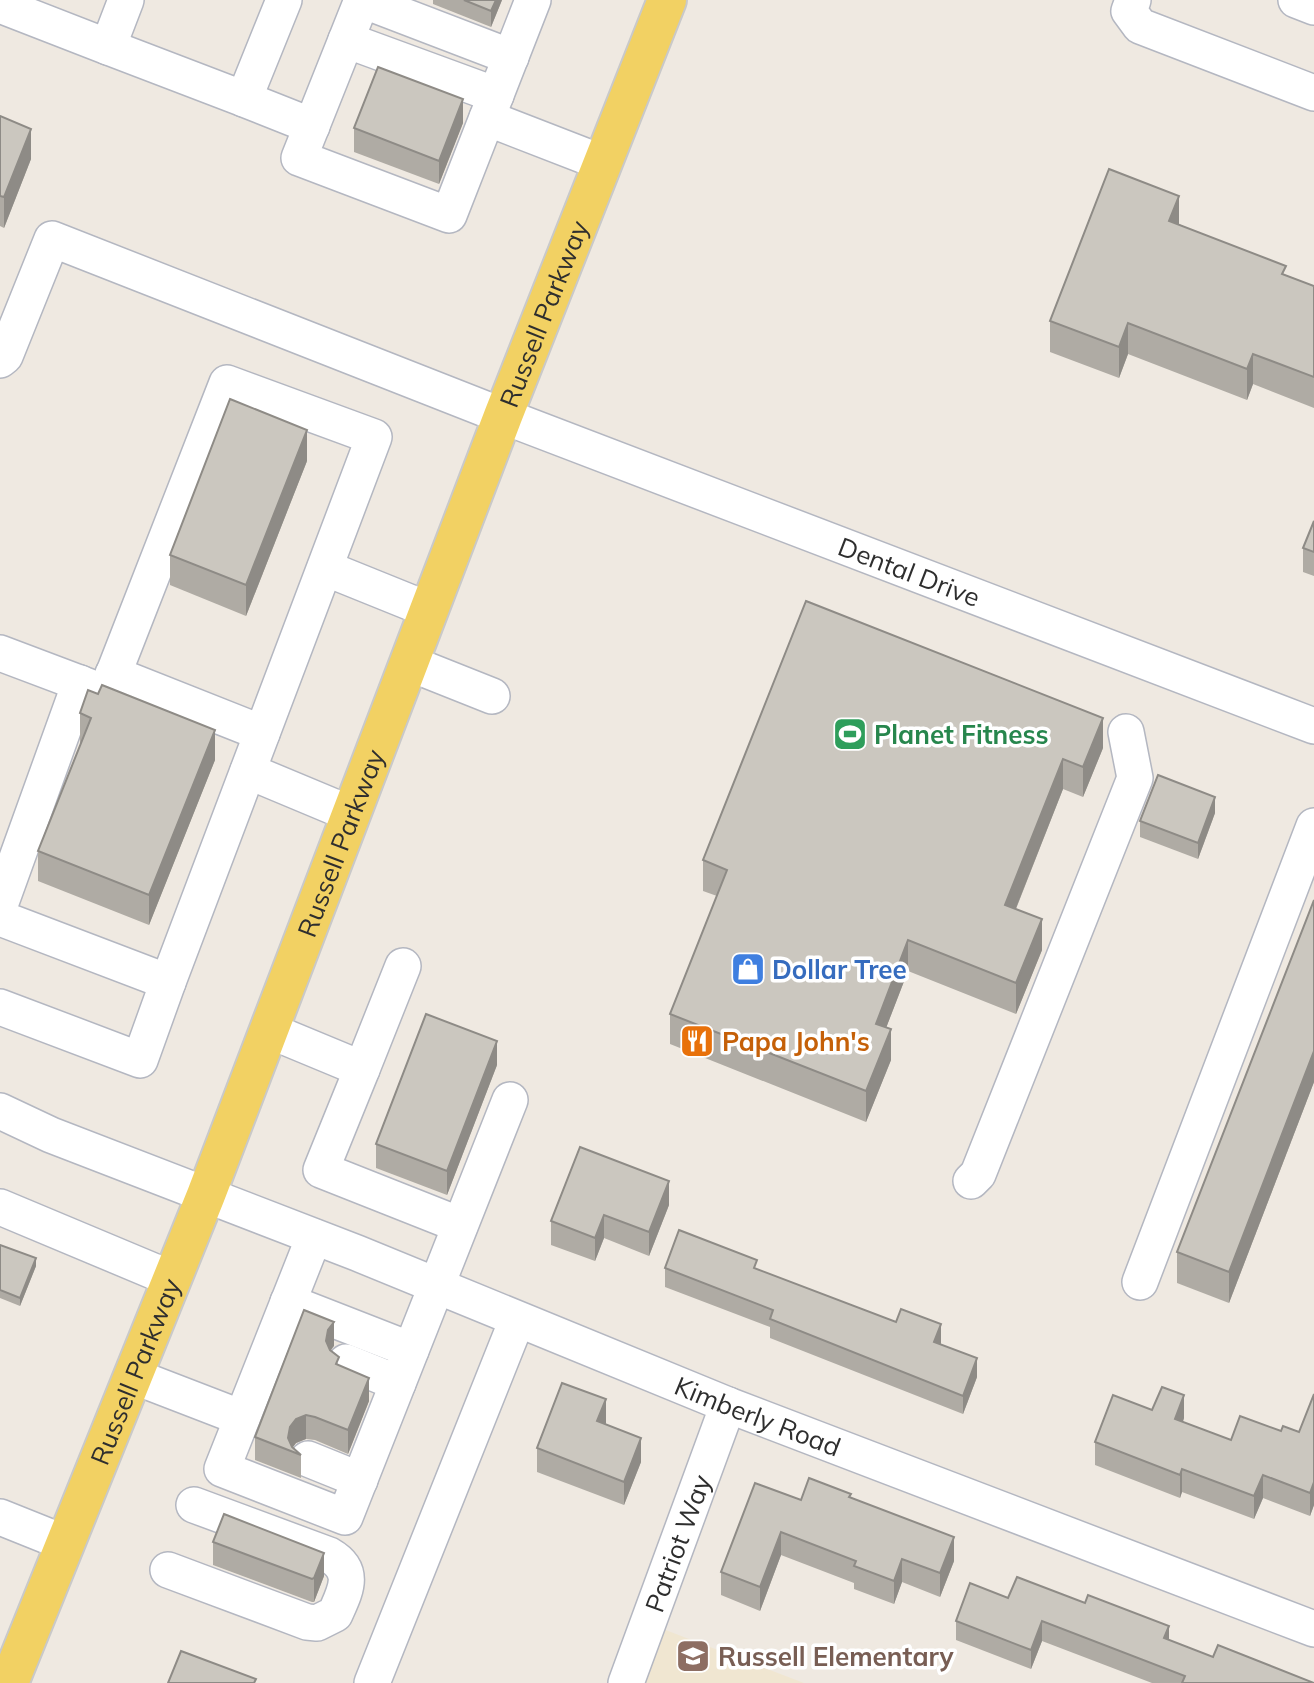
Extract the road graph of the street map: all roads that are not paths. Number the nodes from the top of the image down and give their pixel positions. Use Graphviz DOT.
graph roads {
  1 [pos="126,0"];
  2 [pos="284,0"];
  3 [pos="362,0"];
  4 [pos="533,0"];
  5 [pos="667,0"];
  6 [pos="1133,0"];
  7 [pos="1296,0"];
  8 [pos="0,5"];
  9 [pos="1314,7"];
  10 [pos="346,40"];
  11 [pos="108,47"];
  12 [pos="511,57"];
  13 [pos="1314,93"];
  14 [pos="244,99"];
  15 [pos="492,107"];
  16 [pos="312,125"];
  17 [pos="603,163"];
  18 [pos="0,360"];
  19 [pos="503,416"];
  20 [pos="324,568"];
  21 [pos="429,610"];
  22 [pos="0,653"];
  23 [pos="409,663"];
  24 [pos="113,674"];
  25 [pos="80,683"];
  26 [pos="492,696"];
  27 [pos="1314,726"];
  28 [pos="1126,732"];
  29 [pos="262,733"];
  30 [pos="248,771"];
  31 [pos="351,814"];
  32 [pos="1314,826"];
  33 [pos="0,905"];
  34 [pos="0,918"];
  35 [pos="403,966"];
  36 [pos="168,982"];
  37 [pos="0,1007"];
  38 [pos="268,1030"];
  39 [pos="362,1069"];
  40 [pos="510,1100"];
  41 [pos="0,1111"];
  42 [pos="971,1181"];
  43 [pos="206,1195"];
  44 [pos="0,1207"];
  45 [pos="460,1225"];
  46 [pos="314,1237"];
  47 [pos="172,1279"];
  48 [pos="1140,1282"];
  49 [pos="436,1287"];
  50 [pos="288,1302"];
  51 [pos="517,1320"];
  52 [pos="411,1350"];
  53 [pos="343,1370"];
  54 [pos="133,1376"];
  55 [pos="395,1391"];
  56 [pos="728,1405"];
  57 [pos="241,1444"];
  58 [pos="305,1467"];
  59 [pos="357,1488"];
  60 [pos="0,1517"];
  61 [pos="65,1543"];
  62 [pos="168,1570"];
  63 [pos="1314,1629"];
  64 [pos="9,1683"];
  65 [pos="372,1683"];
  66 [pos="626,1683"];
  1 -- 11 [label="street"];
  2 -- 14 [label="street"];
  3 -- 10 [label="street"];
  3 -- 12 [label="street"];
  4 -- 12 [label="street"];
  5 -- 17 [label="main road, Russell Parkway"];
  6 -- 13 [label="street"];
  7 -- 9 [label="street"];
  8 -- 11 [label="street"];
  10 -- 15 [label="street"];
  10 -- 16 [label="street"];
  11 -- 14 [label="street"];
  12 -- 15 [label="street"];
  14 -- 16 [label="street"];
  15 -- 16 [label="street"];
  15 -- 17 [label="street"];
  17 -- 19 [label="main road, Russell Parkway"];
  18 -- 19 [label="street, Dental Drive"];
  19 -- 21 [label="main road, Russell Parkway"];
  19 -- 27 [label="street, Dental Drive"];
  20 -- 21 [label="street"];
  20 -- 24 [label="street"];
  20 -- 29 [label="street"];
  21 -- 23 [label="main road, Russell Parkway"];
  22 -- 25 [label="street"];
  23 -- 26 [label="street"];
  23 -- 31 [label="main road, Russell Parkway"];
  24 -- 25 [label="street"];
  24 -- 29 [label="street"];
  25 -- 33 [label="street"];
  28 -- 42 [label="street"];
  29 -- 30 [label="street"];
  30 -- 31 [label="street"];
  30 -- 36 [label="street"];
  31 -- 38 [label="main road, Russell Parkway"];
  32 -- 48 [label="street"];
  34 -- 36 [label="street"];
  35 -- 39 [label="street"];
  36 -- 37 [label="street"];
  38 -- 39 [label="street"];
  38 -- 43 [label="main road, Russell Parkway"];
  39 -- 45 [label="street"];
  40 -- 45 [label="street"];
  41 -- 43 [label="street, Kimberly Road"];
  43 -- 46 [label="street, Kimberly Road"];
  43 -- 47 [label="main road, Russell Parkway"];
  44 -- 47 [label="street"];
  45 -- 49 [label="street"];
  46 -- 49 [label="street, Kimberly Road"];
  46 -- 50 [label="street"];
  47 -- 54 [label="main road, Russell Parkway"];
  49 -- 51 [label="street, Kimberly Road"];
  49 -- 52 [label="street"];
  50 -- 52 [label="street"];
  50 -- 57 [label="street"];
  51 -- 56 [label="street, Kimberly Road"];
  51 -- 65 [label="street"];
  52 -- 55 [label="street"];
  53 -- 55 [label="street"];
  54 -- 57 [label="street"];
  54 -- 61 [label="main road, Russell Parkway"];
  55 -- 59 [label="street"];
  56 -- 63 [label="street, Kimberly Road"];
  56 -- 66 [label="street, Patriot Way"];
  57 -- 59 [label="street"];
  57 -- 62 [label="street"];
  58 -- 59 [label="street"];
  60 -- 61 [label="street"];
  61 -- 64 [label="main road, Russell Parkway"];
}
